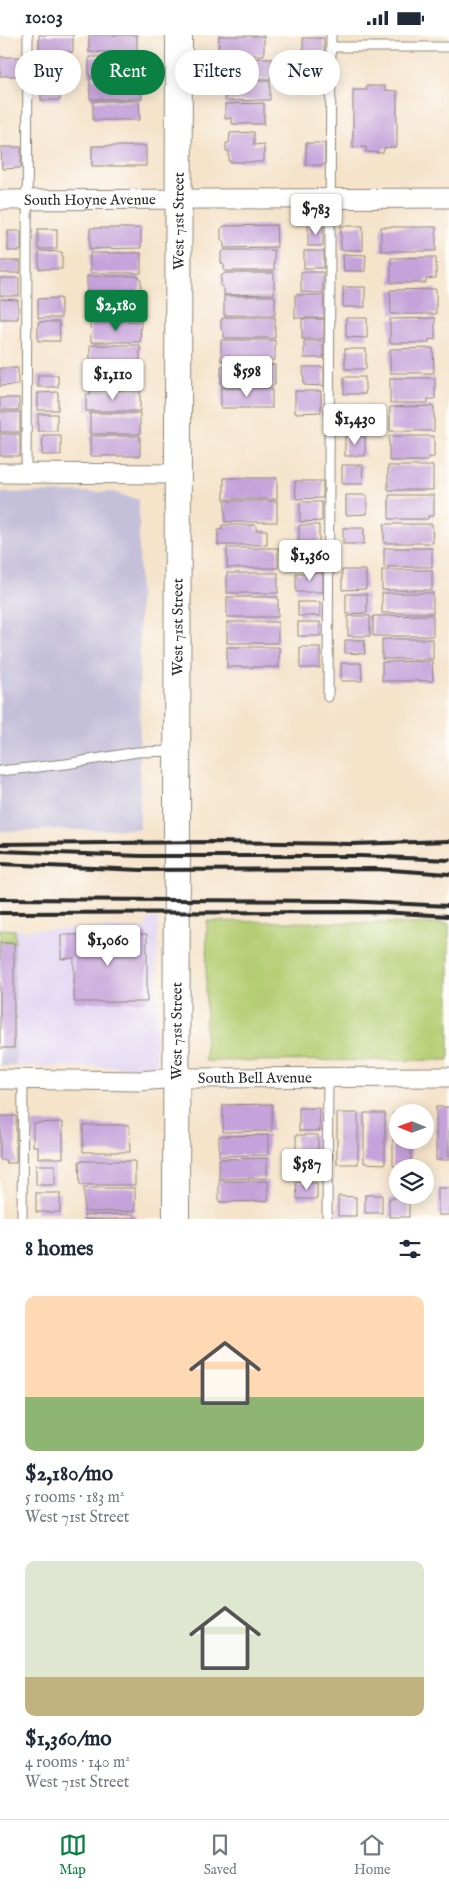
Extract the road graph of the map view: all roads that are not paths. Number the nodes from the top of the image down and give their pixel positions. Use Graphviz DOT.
graph roads {
  1 [pos="28,35"];
  2 [pos="179,35"];
  3 [pos="331,35"];
  4 [pos="331,47"];
  5 [pos="449,47"];
  6 [pos="330,198"];
  7 [pos="449,198"];
  8 [pos="178,199"];
  9 [pos="0,200"];
  10 [pos="28,201"];
  11 [pos="0,473"];
  12 [pos="26,473"];
  13 [pos="178,474"];
  14 [pos="328,697"];
  15 [pos="177,751"];
  16 [pos="0,771"];
  17 [pos="328,1077"];
  18 [pos="449,1077"];
  19 [pos="175,1078"];
  20 [pos="0,1079"];
  21 [pos="23,1079"];
  22 [pos="22,1219"];
  23 [pos="176,1219"];
  24 [pos="327,1219"];
  1 -- 10 [label="lane"];
  2 -- 8 [label="main road, West 71st Street"];
  3 -- 4 [label="lane"];
  4 -- 5 [label="lane"];
  4 -- 6 [label="lane"];
  6 -- 7 [label="street, South Hoyne Avenue"];
  6 -- 8 [label="street, South Hoyne Avenue"];
  6 -- 14 [label="lane"];
  8 -- 10 [label="street, South Hoyne Avenue"];
  8 -- 13 [label="main road, West 71st Street"];
  9 -- 10 [label="street, South Hoyne Avenue"];
  10 -- 12 [label="lane"];
  11 -- 12 [label="street"];
  12 -- 13 [label="street"];
  13 -- 15 [label="main road, West 71st Street"];
  15 -- 16 [label="lane"];
  15 -- 19 [label="main road, West 71st Street"];
  17 -- 18 [label="street, South Bell Avenue"];
  17 -- 19 [label="street, South Bell Avenue"];
  17 -- 24 [label="lane"];
  19 -- 21 [label="street, South Bell Avenue"];
  19 -- 23 [label="main road, West 71st Street"];
  20 -- 21 [label="street, South Bell Avenue"];
  21 -- 22 [label="lane"];
}
